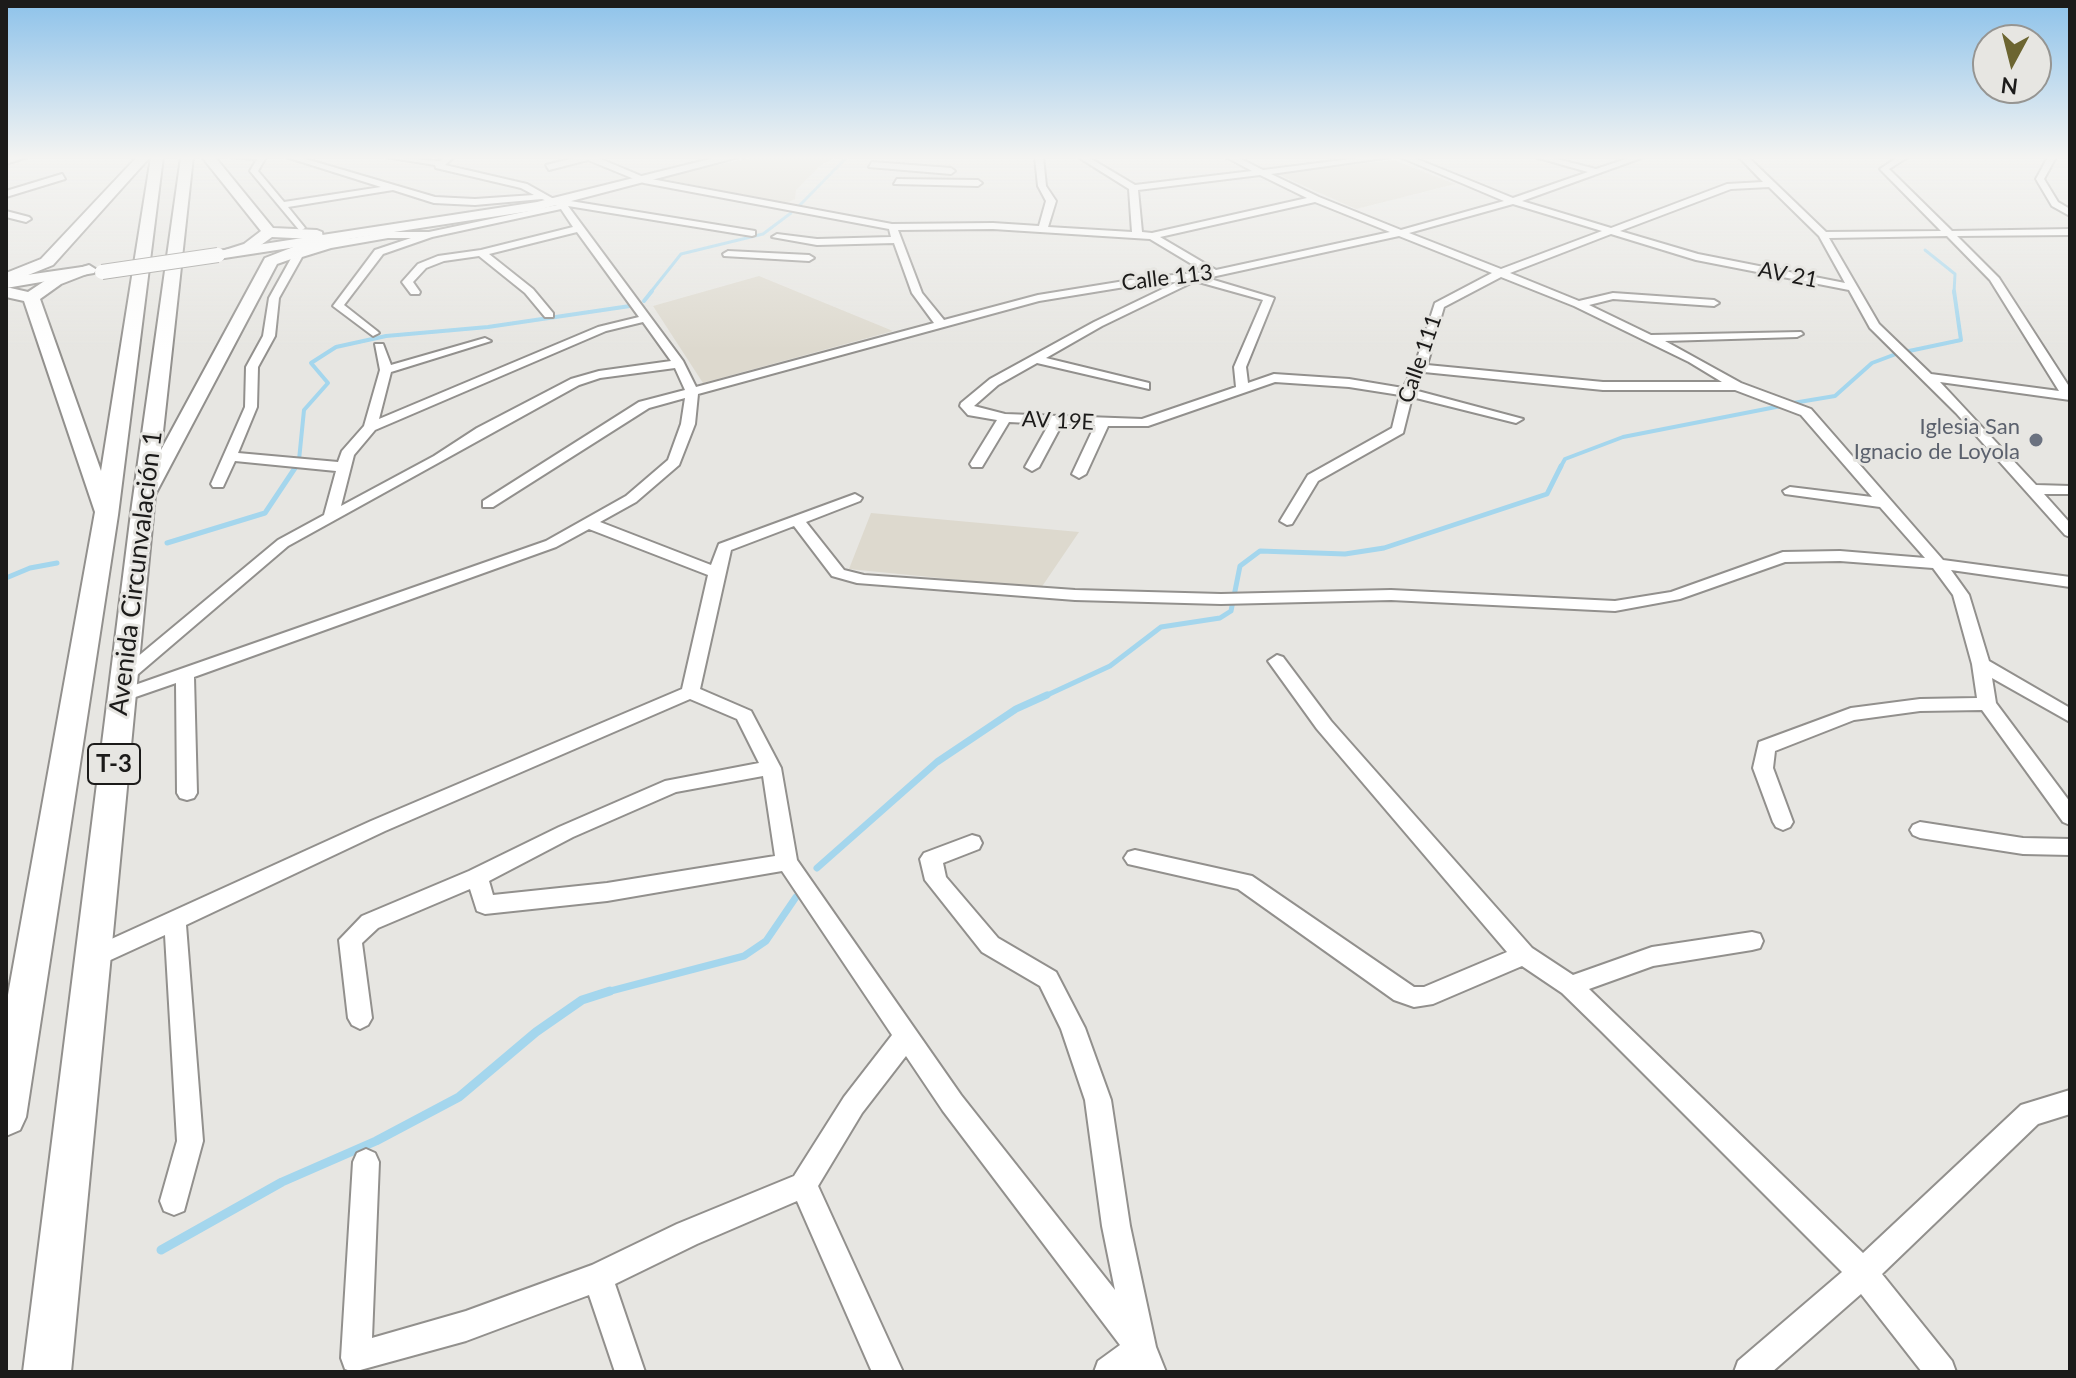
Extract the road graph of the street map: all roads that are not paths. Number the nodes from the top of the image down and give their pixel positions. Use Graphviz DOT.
graph roads {
  1 [pos="85,221"];
  2 [pos="148,221"];
  3 [pos="179,221"];
  4 [pos="260,221"];
  5 [pos="294,221"];
  6 [pos="415,221"];
  7 [pos="437,221"];
  8 [pos="479,221"];
  9 [pos="575,221"];
  10 [pos="680,221"];
  11 [pos="863,221"];
  12 [pos="1045,221"];
  13 [pos="1136,221"];
  14 [pos="1217,221"];
  15 [pos="1370,221"];
  16 [pos="1441,221"];
  17 [pos="1578,221"];
  18 [pos="1639,221"];
  19 [pos="1809,221"];
  20 [pos="1937,221"];
  21 [pos="892,227"];
  22 [pos="300,228"];
  23 [pos="582,228"];
  24 [pos="1042,231"];
  25 [pos="269,232"];
  26 [pos="1612,232"];
  27 [pos="2070,232"];
  28 [pos="752,233"];
  29 [pos="1399,233"];
  30 [pos="2037,233"];
  31 [pos="322,235"];
  32 [pos="429,235"];
  33 [pos="1823,235"];
  34 [pos="1951,235"];
  35 [pos="1137,236"];
  36 [pos="1152,236"];
  37 [pos="346,237"];
  38 [pos="777,237"];
  39 [pos="898,240"];
  40 [pos="817,242"];
  41 [pos="2070,246"];
  42 [pos="233,251"];
  43 [pos="481,253"];
  44 [pos="728,254"];
  45 [pos="809,258"];
  46 [pos="271,261"];
  47 [pos="47,262"];
  48 [pos="801,268"];
  49 [pos="1503,272"];
  50 [pos="84,273"];
  51 [pos="1213,273"];
  52 [pos="1194,278"];
  53 [pos="6,285"];
  54 [pos="1854,288"];
  55 [pos="415,292"];
  56 [pos="31,298"];
  57 [pos="1714,303"];
  58 [pos="1578,304"];
  59 [pos="549,315"];
  60 [pos="647,318"];
  61 [pos="940,323"];
  62 [pos="373,333"];
  63 [pos="1797,334"];
  64 [pos="1650,338"];
  65 [pos="485,341"];
  66 [pos="379,346"];
  67 [pos="1036,359"];
  68 [pos="679,364"];
  69 [pos="1420,368"];
  70 [pos="386,370"];
  71 [pos="1926,377"];
  72 [pos="1145,386"];
  73 [pos="1737,386"];
  74 [pos="1242,389"];
  75 [pos="692,392"];
  76 [pos="1407,392"];
  77 [pos="2070,396"];
  78 [pos="1005,418"];
  79 [pos="1516,419"];
  80 [pos="1057,421"];
  81 [pos="1103,423"];
  82 [pos="370,427"];
  83 [pos="231,456"];
  84 [pos="977,464"];
  85 [pos="342,467"];
  86 [pos="1032,467"];
  87 [pos="1079,474"];
  88 [pos="218,484"];
  89 [pos="2034,489"];
  90 [pos="2070,490"];
  91 [pos="1790,491"];
  92 [pos="855,498"];
  93 [pos="1886,503"];
  94 [pos="488,504"];
  95 [pos="143,505"];
  96 [pos="106,515"];
  97 [pos="331,516"];
  98 [pos="797,520"];
  99 [pos="1287,521"];
  100 [pos="591,524"];
  101 [pos="2070,532"];
  102 [pos="1938,564"];
  103 [pos="716,573"];
  104 [pos="2070,582"];
  105 [pos="1277,661"];
  106 [pos="1981,664"];
  107 [pos="185,675"];
  108 [pos="123,687"];
  109 [pos="690,692"];
  110 [pos="1987,704"];
  111 [pos="2070,716"];
  112 [pos="771,768"];
  113 [pos="187,793"];
  114 [pos="2070,817"];
  115 [pos="1783,822"];
  116 [pos="1920,830"];
  117 [pos="972,843"];
  118 [pos="2070,847"];
  119 [pos="1135,858"];
  120 [pos="787,862"];
  121 [pos="477,877"];
  122 [pos="175,920"];
  123 [pos="1752,941"];
  124 [pos="1524,955"];
  125 [pos="93,958"];
  126 [pos="1570,986"];
  127 [pos="360,1018"];
  128 [pos="907,1035"];
  129 [pos="2070,1102"];
  130 [pos="6,1117"];
  131 [pos="366,1162"];
  132 [pos="804,1185"];
  133 [pos="174,1201"];
  134 [pos="1863,1273"];
  135 [pos="598,1277"];
  136 [pos="1146,1360"];
  137 [pos="47,1372"];
  138 [pos="630,1372"];
  139 [pos="888,1372"];
  140 [pos="1109,1372"];
  141 [pos="1749,1372"];
  142 [pos="1941,1372"];
  1 -- 47 [label="main road"];
  2 -- 96 [label="main road, Avenida Circunvalación 1 / T-3"];
  3 -- 95 [label="main road, Avenida Circunvalación 1 / T-3"];
  4 -- 25 [label="main road"];
  5 -- 22 [label="street"];
  6 -- 31 [label="main road"];
  7 -- 37 [label="main road"];
  8 -- 32 [label="street"];
  9 -- 23 [label="street"];
  10 -- 28 [label="street"];
  11 -- 21 [label="street"];
  12 -- 24 [label="street"];
  13 -- 35 [label="street"];
  14 -- 36 [label="street"];
  15 -- 29 [label="street"];
  16 -- 29 [label="street, Calle 113"];
  17 -- 26 [label="street, AV 21"];
  18 -- 26 [label="street, Calle 111"];
  19 -- 33 [label="street"];
  20 -- 34 [label="street"];
  21 -- 24 [label="street"];
  21 -- 39 [label="street"];
  23 -- 43 [label="street"];
  23 -- 60 [label="street"];
  24 -- 35 [label="street"];
  25 -- 31 [label="main road"];
  25 -- 42 [label="main road"];
  26 -- 49 [label="street, Calle 111"];
  26 -- 54 [label="street, AV 21"];
  27 -- 30 [label="street"];
  29 -- 49 [label="street"];
  29 -- 51 [label="street, Calle 113"];
  30 -- 34 [label="street"];
  30 -- 41 [label="street"];
  31 -- 42 [label="main road"];
  32 -- 62 [label="street"];
  32 -- 83 [label="street"];
  33 -- 34 [label="street"];
  33 -- 54 [label="street"];
  34 -- 77 [label="street"];
  35 -- 36 [label="street"];
  36 -- 51 [label="street"];
  37 -- 42 [label="main road"];
  37 -- 46 [label="main road"];
  38 -- 40 [label="street"];
  39 -- 40 [label="street"];
  39 -- 61 [label="street"];
  40 -- 45 [label="street"];
  42 -- 46 [label="main road"];
  42 -- 50 [label="main road, bridge"];
  43 -- 55 [label="street"];
  43 -- 59 [label="street"];
  44 -- 45 [label="street"];
  45 -- 48 [label="street"];
  46 -- 95 [label="main road"];
  47 -- 50 [label="main road"];
  47 -- 53 [label="main road"];
  49 -- 58 [label="street"];
  49 -- 69 [label="street, Calle 111"];
  50 -- 53 [label="main road"];
  50 -- 56 [label="main road"];
  51 -- 52 [label="street, Calle 113"];
  52 -- 61 [label="street, Calle 113"];
  52 -- 67 [label="street, AV 19E"];
  52 -- 74 [label="street"];
  53 -- 56 [label="main road"];
  54 -- 71 [label="street"];
  56 -- 96 [label="main road"];
  57 -- 58 [label="street"];
  58 -- 64 [label="street"];
  60 -- 68 [label="street"];
  60 -- 82 [label="street"];
  61 -- 75 [label="street, Calle 113"];
  63 -- 64 [label="street"];
  64 -- 73 [label="street"];
  65 -- 70 [label="street"];
  66 -- 70 [label="street"];
  67 -- 72 [label="street"];
  67 -- 78 [label="street, AV 19E"];
  68 -- 75 [label="street"];
  68 -- 97 [label="street"];
  69 -- 73 [label="street"];
  69 -- 76 [label="street, Calle 111"];
  70 -- 82 [label="street"];
  71 -- 77 [label="street"];
  71 -- 89 [label="street"];
  73 -- 93 [label="street"];
  74 -- 76 [label="street, AV 19E"];
  74 -- 81 [label="street, AV 19E"];
  75 -- 94 [label="street, Calle 113"];
  75 -- 100 [label="street"];
  76 -- 79 [label="street, AV 19E"];
  76 -- 99 [label="street, Calle 111"];
  78 -- 80 [label="street, AV 19E"];
  78 -- 84 [label="street"];
  80 -- 81 [label="street, AV 19E"];
  80 -- 86 [label="street"];
  81 -- 87 [label="street"];
  82 -- 85 [label="street"];
  83 -- 85 [label="street"];
  83 -- 88 [label="street"];
  85 -- 97 [label="street"];
  89 -- 90 [label="street"];
  89 -- 101 [label="street"];
  91 -- 93 [label="street"];
  92 -- 98 [label="street"];
  93 -- 102 [label="street"];
  95 -- 108 [label="main road, Avenida Circunvalación 1 / T-3"];
  96 -- 130 [label="main road, Avenida Circunvalación 1 / T-3"];
  97 -- 108 [label="street"];
  98 -- 102 [label="street"];
  98 -- 103 [label="street"];
  100 -- 103 [label="street"];
  100 -- 107 [label="street"];
  102 -- 104 [label="street"];
  102 -- 106 [label="street"];
  103 -- 109 [label="street"];
  105 -- 124 [label="street"];
  106 -- 110 [label="street"];
  106 -- 111 [label="street"];
  107 -- 108 [label="street"];
  107 -- 113 [label="street"];
  108 -- 125 [label="main road, Avenida Circunvalación 1 / T-3"];
  109 -- 112 [label="street"];
  109 -- 122 [label="street"];
  110 -- 114 [label="street"];
  110 -- 115 [label="street"];
  112 -- 120 [label="street"];
  112 -- 121 [label="street"];
  116 -- 118 [label="street"];
  117 -- 136 [label="street"];
  119 -- 124 [label="street"];
  120 -- 121 [label="street"];
  120 -- 128 [label="street"];
  121 -- 127 [label="street"];
  122 -- 125 [label="street"];
  122 -- 133 [label="street"];
  123 -- 126 [label="street"];
  124 -- 126 [label="street"];
  125 -- 137 [label="main road, Avenida Circunvalación 1 / T-3"];
  126 -- 134 [label="street"];
  128 -- 132 [label="street"];
  128 -- 136 [label="street"];
  129 -- 134 [label="street"];
  131 -- 135 [label="street"];
  132 -- 135 [label="street"];
  132 -- 139 [label="street"];
  134 -- 141 [label="street"];
  134 -- 142 [label="street"];
  135 -- 138 [label="street"];
  136 -- 140 [label="street"];
}
